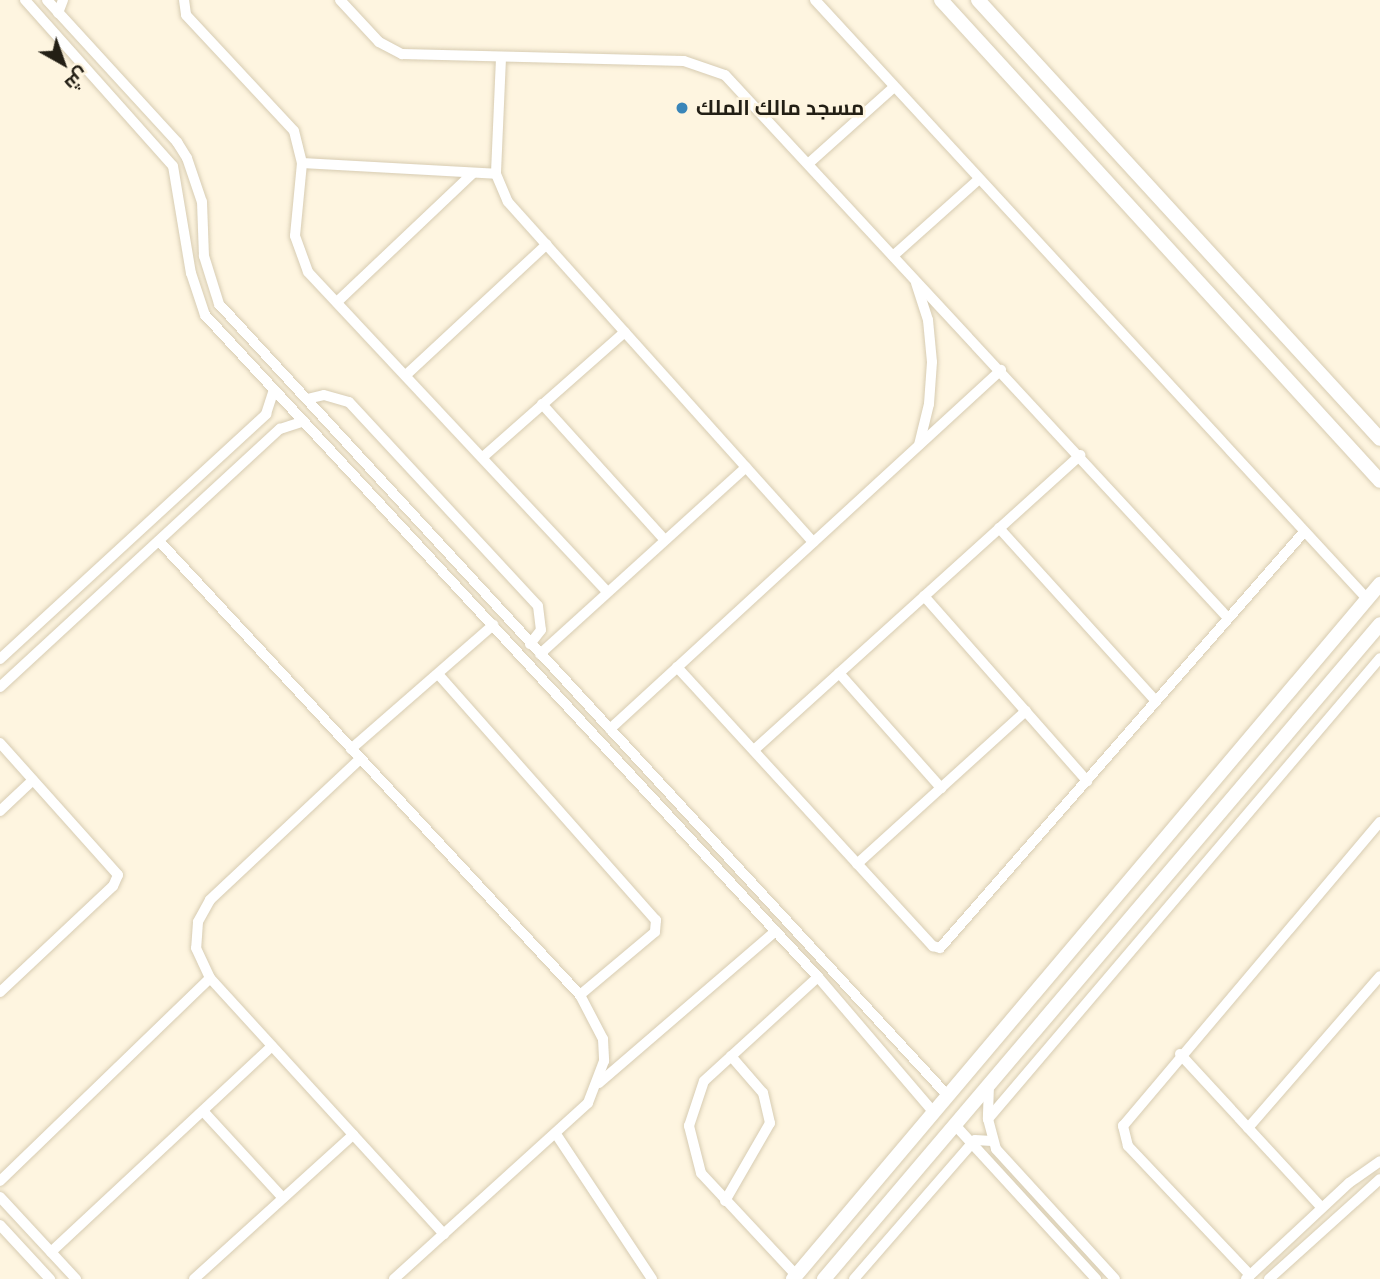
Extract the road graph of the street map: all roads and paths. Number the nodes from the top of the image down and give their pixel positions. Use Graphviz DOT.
graph roads {
  1 [pos="25,0"];
  2 [pos="47,0"];
  3 [pos="64,0"];
  4 [pos="184,0"];
  5 [pos="340,0"];
  6 [pos="815,0"];
  7 [pos="941,0"];
  8 [pos="978,0"];
  9 [pos="58,13"];
  10 [pos="501,58"];
  11 [pos="120,82"];
  12 [pos="894,87"];
  13 [pos="110,91"];
  14 [pos="302,163"];
  15 [pos="808,164"];
  16 [pos="474,173"];
  17 [pos="496,174"];
  18 [pos="979,178"];
  19 [pos="547,244"];
  20 [pos="893,256"];
  21 [pos="915,280"];
  22 [pos="337,302"];
  23 [pos="625,332"];
  24 [pos="1001,370"];
  25 [pos="407,375"];
  26 [pos="274,390"];
  27 [pos="307,399"];
  28 [pos="542,404"];
  29 [pos="304,421"];
  30 [pos="1380,439"];
  31 [pos="919,445"];
  32 [pos="1080,455"];
  33 [pos="482,457"];
  34 [pos="746,467"];
  35 [pos="1380,481"];
  36 [pos="999,528"];
  37 [pos="1304,532"];
  38 [pos="665,540"];
  39 [pos="159,541"];
  40 [pos="813,542"];
  41 [pos="474,582"];
  42 [pos="1380,584"];
  43 [pos="463,592"];
  44 [pos="607,592"];
  45 [pos="924,596"];
  46 [pos="1368,600"];
  47 [pos="1228,618"];
  48 [pos="1380,624"];
  49 [pos="493,625"];
  50 [pos="530,644"];
  51 [pos="540,654"];
  52 [pos="1380,658"];
  53 [pos="0,659"];
  54 [pos="677,667"];
  55 [pos="839,673"];
  56 [pos="438,674"];
  57 [pos="0,687"];
  58 [pos="1156,701"];
  59 [pos="1026,711"];
  60 [pos="610,729"];
  61 [pos="0,743"];
  62 [pos="352,749"];
  63 [pos="754,750"];
  64 [pos="360,759"];
  65 [pos="33,780"];
  66 [pos="1087,780"];
  67 [pos="941,788"];
  68 [pos="0,811"];
  69 [pos="1380,822"];
  70 [pos="857,863"];
  71 [pos="776,931"];
  72 [pos="818,976"];
  73 [pos="1380,976"];
  74 [pos="210,978"];
  75 [pos="0,992"];
  76 [pos="580,995"];
  77 [pos="272,1046"];
  78 [pos="906,1053"];
  79 [pos="1180,1054"];
  80 [pos="731,1056"];
  81 [pos="894,1063"];
  82 [pos="599,1083"];
  83 [pos="989,1084"];
  84 [pos="948,1096"];
  85 [pos="203,1111"];
  86 [pos="933,1114"];
  87 [pos="988,1119"];
  88 [pos="956,1125"];
  89 [pos="1248,1128"];
  90 [pos="556,1134"];
  91 [pos="353,1135"];
  92 [pos="992,1141"];
  93 [pos="971,1143"];
  94 [pos="1380,1161"];
  95 [pos="1380,1179"];
  96 [pos="0,1181"];
  97 [pos="0,1197"];
  98 [pos="283,1198"];
  99 [pos="725,1201"];
  100 [pos="1322,1208"];
  101 [pos="0,1225"];
  102 [pos="444,1234"];
  103 [pos="51,1252"];
  104 [pos="201,1277"];
  105 [pos="794,1277"];
  106 [pos="1108,1277"];
  107 [pos="1248,1277"];
  108 [pos="50,1279"];
  109 [pos="76,1279"];
  110 [pos="394,1279"];
  111 [pos="652,1279"];
  112 [pos="824,1279"];
  113 [pos="854,1279"];
  114 [pos="1096,1279"];
  115 [pos="1269,1279"];
  1 -- 13 [label="street"];
  2 -- 9 [label="street"];
  3 -- 9 [label="street"];
  4 -- 14 [label="street"];
  5 -- 10 [label="street"];
  6 -- 12 [label="street"];
  7 -- 35 [label="street"];
  8 -- 30 [label="street"];
  9 -- 11 [label="street"];
  10 -- 15 [label="street"];
  10 -- 17 [label="street"];
  11 -- 13 [label="street"];
  11 -- 27 [label="street"];
  12 -- 15 [label="street"];
  12 -- 18 [label="street"];
  13 -- 26 [label="street"];
  14 -- 16 [label="street"];
  14 -- 22 [label="street"];
  15 -- 20 [label="street"];
  16 -- 17 [label="street"];
  16 -- 22 [label="street"];
  17 -- 19 [label="street"];
  18 -- 20 [label="street"];
  18 -- 37 [label="street"];
  19 -- 23 [label="street"];
  19 -- 25 [label="street"];
  20 -- 21 [label="street"];
  21 -- 24 [label="street"];
  21 -- 31 [label="street"];
  22 -- 25 [label="street"];
  23 -- 28 [label="street"];
  23 -- 34 [label="street"];
  24 -- 31 [label="street"];
  24 -- 32 [label="street"];
  25 -- 33 [label="street"];
  26 -- 29 [label="street"];
  26 -- 53 [label="street"];
  27 -- 41 [label="street"];
  27 -- 50 [label="street"];
  28 -- 33 [label="street"];
  28 -- 38 [label="street"];
  29 -- 39 [label="street"];
  29 -- 43 [label="street"];
  31 -- 40 [label="street"];
  32 -- 36 [label="street"];
  32 -- 47 [label="street"];
  33 -- 44 [label="street"];
  34 -- 38 [label="street"];
  34 -- 40 [label="street"];
  36 -- 45 [label="street"];
  36 -- 58 [label="street"];
  37 -- 46 [label="street"];
  37 -- 47 [label="street"];
  38 -- 44 [label="street"];
  39 -- 57 [label="street"];
  39 -- 62 [label="street"];
  40 -- 54 [label="street"];
  41 -- 43 [label="street"];
  41 -- 50 [label="street"];
  42 -- 46 [label="street"];
  43 -- 49 [label="street"];
  44 -- 51 [label="street"];
  45 -- 55 [label="street"];
  45 -- 59 [label="street"];
  46 -- 84 [label="street"];
  47 -- 58 [label="street"];
  48 -- 83 [label="street"];
  49 -- 56 [label="street"];
  49 -- 71 [label="street"];
  50 -- 51 [label="street"];
  51 -- 60 [label="street"];
  52 -- 87 [label="street"];
  54 -- 60 [label="street"];
  54 -- 63 [label="street"];
  55 -- 63 [label="street"];
  55 -- 67 [label="street"];
  56 -- 62 [label="street"];
  56 -- 76 [label="street"];
  58 -- 66 [label="street"];
  59 -- 66 [label="street"];
  59 -- 67 [label="street"];
  60 -- 78 [label="street"];
  61 -- 65 [label="street"];
  62 -- 64 [label="street"];
  63 -- 70 [label="street"];
  64 -- 74 [label="street"];
  64 -- 76 [label="street"];
  65 -- 68 [label="street"];
  65 -- 75 [label="street"];
  66 -- 70 [label="street"];
  67 -- 70 [label="street"];
  69 -- 79 [label="street"];
  71 -- 72 [label="street"];
  71 -- 82 [label="street"];
  72 -- 80 [label="street"];
  72 -- 81 [label="street"];
  73 -- 89 [label="street"];
  74 -- 77 [label="street"];
  74 -- 96 [label="street"];
  76 -- 82 [label="street"];
  77 -- 85 [label="street"];
  77 -- 91 [label="street"];
  78 -- 81 [label="street"];
  78 -- 84 [label="street"];
  79 -- 89 [label="street"];
  79 -- 107 [label="street"];
  80 -- 99 [label="street"];
  80 -- 99 [label="street"];
  81 -- 86 [label="street"];
  82 -- 90 [label="street"];
  83 -- 87 [label="street"];
  83 -- 88 [label="street"];
  84 -- 86 [label="street"];
  85 -- 98 [label="street"];
  85 -- 103 [label="street"];
  86 -- 105 [label="street"];
  87 -- 92 [label="street"];
  88 -- 93 [label="street"];
  88 -- 112 [label="street"];
  89 -- 100 [label="street"];
  90 -- 102 [label="street"];
  90 -- 111 [label="street"];
  91 -- 98 [label="street"];
  91 -- 102 [label="street"];
  92 -- 93 [label="street"];
  92 -- 106 [label="street"];
  93 -- 113 [label="street"];
  93 -- 114 [label="street"];
  94 -- 100 [label="street"];
  95 -- 115 [label="street"];
  97 -- 103 [label="street"];
  98 -- 104 [label="street"];
  99 -- 105 [label="street"];
  100 -- 107 [label="street"];
  101 -- 108 [label="street"];
  102 -- 110 [label="street"];
  103 -- 109 [label="street"];
}
